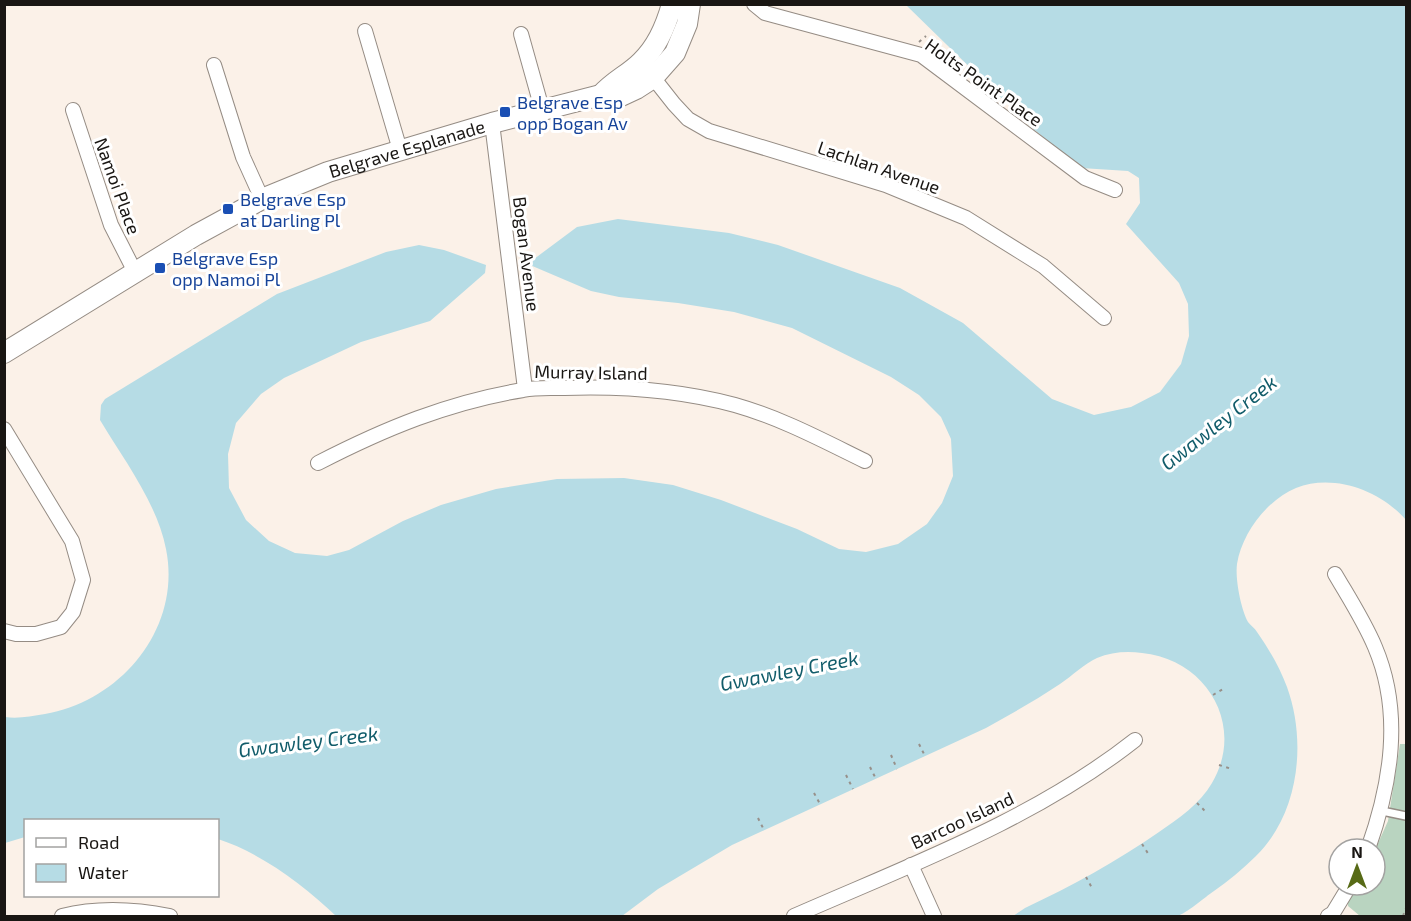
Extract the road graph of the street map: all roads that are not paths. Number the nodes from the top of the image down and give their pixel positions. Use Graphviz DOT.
graph roads {
  1 [pos="672,4"];
  2 [pos="690,4"];
  3 [pos="753,4"];
  4 [pos="365,31"];
  5 [pos="520,34"];
  6 [pos="214,65"];
  7 [pos="647,70"];
  8 [pos="542,109"];
  9 [pos="73,110"];
  10 [pos="492,123"];
  11 [pos="400,150"];
  12 [pos="1115,190"];
  13 [pos="262,199"];
  14 [pos="135,272"];
  15 [pos="1104,318"];
  16 [pos="4,352"];
  17 [pos="525,389"];
  18 [pos="4,429"];
  19 [pos="864,461"];
  20 [pos="318,463"];
  21 [pos="1335,574"];
  22 [pos="4,631"];
  23 [pos="1135,740"];
  24 [pos="1382,811"];
  25 [pos="1407,816"];
  26 [pos="1372,837"];
  27 [pos="910,865"];
  28 [pos="1343,897"];
  29 [pos="1333,915"];
  30 [pos="62,916"];
  31 [pos="170,916"];
  32 [pos="794,916"];
  33 [pos="934,916"];
  1 -- 7 [label="street, Belgrave Esplanade"];
  2 -- 7 [label="street, Belgrave Esplanade"];
  3 -- 12 [label="street, Holts Point Place"];
  4 -- 11 [label="street"];
  5 -- 8 [label="street"];
  6 -- 13 [label="street"];
  7 -- 8 [label="street, Belgrave Esplanade"];
  7 -- 15 [label="street, Lachlan Avenue"];
  8 -- 10 [label="street, Belgrave Esplanade"];
  9 -- 14 [label="street, Namoi Place"];
  10 -- 11 [label="street, Belgrave Esplanade"];
  10 -- 17 [label="street, Bogan Avenue"];
  11 -- 13 [label="street, Belgrave Esplanade"];
  13 -- 14 [label="street, Belgrave Esplanade"];
  14 -- 16 [label="street, Belgrave Esplanade"];
  17 -- 19 [label="street, Murray Island"];
  17 -- 20 [label="street, Murray Island"];
  18 -- 22 [label="street"];
  21 -- 24 [label="street"];
  23 -- 27 [label="street, Barcoo Island"];
  24 -- 25 [label="lane"];
  24 -- 26 [label="street"];
  27 -- 32 [label="street, Barcoo Island"];
  27 -- 33 [label="street"];
  28 -- 29 [label="street"];
  30 -- 31 [label="street"];
}
